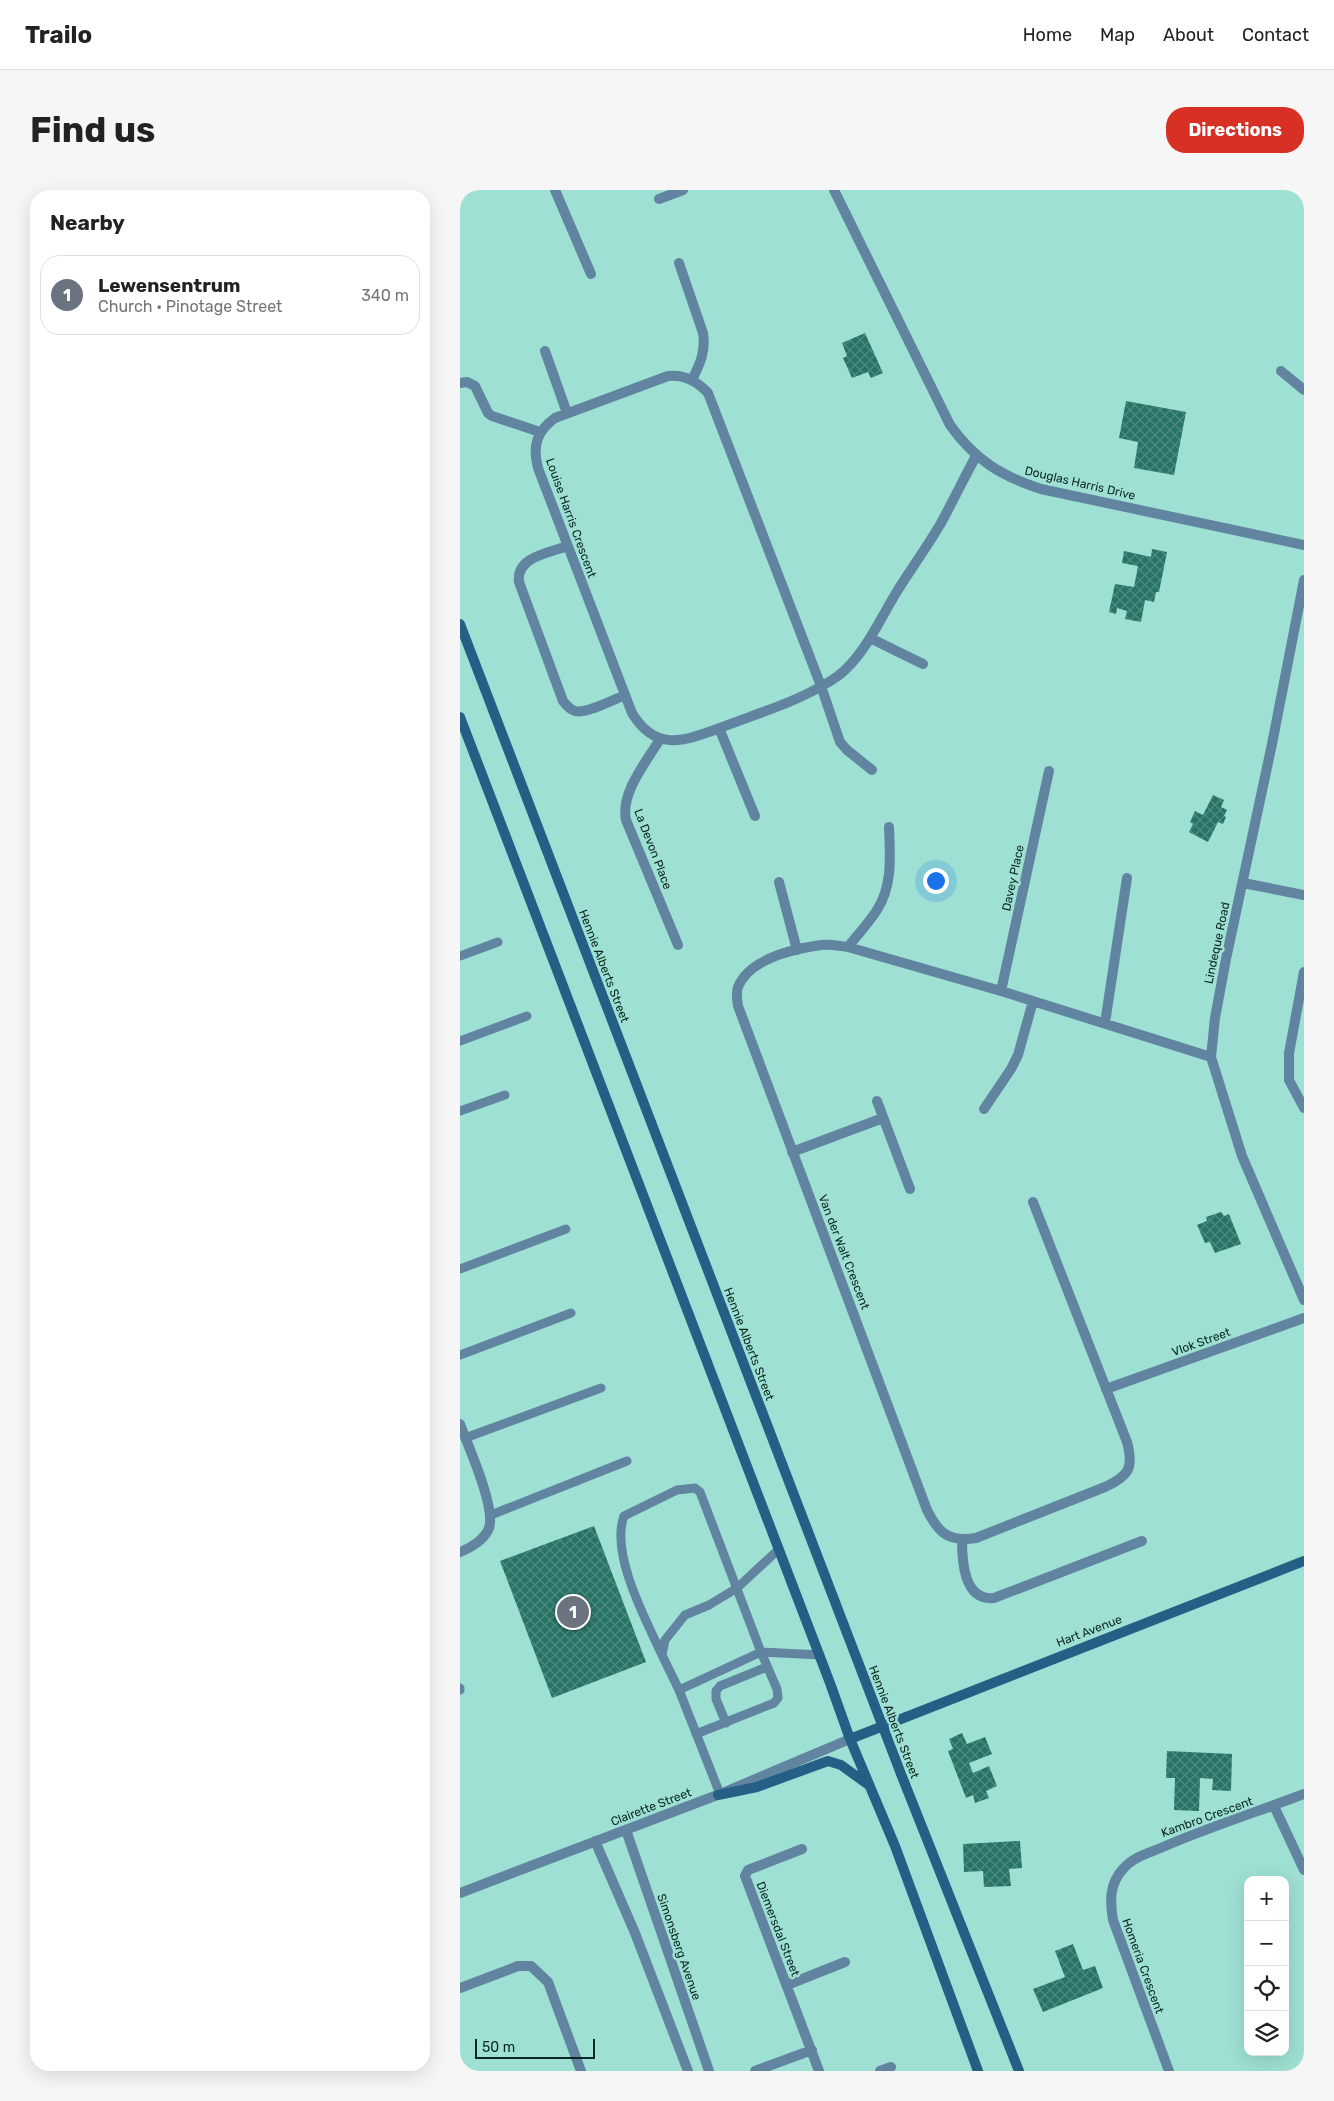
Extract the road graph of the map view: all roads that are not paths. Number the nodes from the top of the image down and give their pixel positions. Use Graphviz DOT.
graph roads {
  1 [pos="555,190"];
  2 [pos="683,190"];
  3 [pos="834,190"];
  4 [pos="659,199"];
  5 [pos="678,263"];
  6 [pos="591,274"];
  7 [pos="545,351"];
  8 [pos="1281,371"];
  9 [pos="692,380"];
  10 [pos="460,383"];
  11 [pos="1304,390"];
  12 [pos="568,413"];
  13 [pos="540,432"];
  14 [pos="976,456"];
  15 [pos="1304,545"];
  16 [pos="568,546"];
  17 [pos="1304,580"];
  18 [pos="460,624"];
  19 [pos="870,638"];
  20 [pos="923,664"];
  21 [pos="821,686"];
  22 [pos="625,695"];
  23 [pos="460,717"];
  24 [pos="719,728"];
  25 [pos="660,739"];
  26 [pos="872,770"];
  27 [pos="1050,771"];
  28 [pos="756,816"];
  29 [pos="889,827"];
  30 [pos="1127,878"];
  31 [pos="779,882"];
  32 [pos="1243,883"];
  33 [pos="1304,895"];
  34 [pos="498,942"];
  35 [pos="678,945"];
  36 [pos="848,947"];
  37 [pos="797,950"];
  38 [pos="460,956"];
  39 [pos="1304,972"];
  40 [pos="1001,991"];
  41 [pos="1033,1001"];
  42 [pos="527,1016"];
  43 [pos="1105,1023"];
  44 [pos="460,1041"];
  45 [pos="1211,1057"];
  46 [pos="505,1095"];
  47 [pos="877,1101"];
  48 [pos="1304,1108"];
  49 [pos="984,1109"];
  50 [pos="460,1111"];
  51 [pos="883,1118"];
  52 [pos="792,1152"];
  53 [pos="910,1188"];
  54 [pos="1032,1202"];
  55 [pos="566,1229"];
  56 [pos="460,1269"];
  57 [pos="1304,1300"];
  58 [pos="571,1313"];
  59 [pos="1304,1318"];
  60 [pos="460,1355"];
  61 [pos="601,1388"];
  62 [pos="1106,1389"];
  63 [pos="460,1424"];
  64 [pos="465,1438"];
  65 [pos="627,1461"];
  66 [pos="491,1515"];
  67 [pos="962,1540"];
  68 [pos="1142,1541"];
  69 [pos="779,1549"];
  70 [pos="460,1552"];
  71 [pos="1304,1561"];
  72 [pos="737,1588"];
  73 [pos="761,1652"];
  74 [pos="662,1655"];
  75 [pos="820,1655"];
  76 [pos="767,1667"];
  77 [pos="679,1690"];
  78 [pos="726,1722"];
  79 [pos="884,1726"];
  80 [pos="696,1734"];
  81 [pos="850,1740"];
  82 [pos="871,1786"];
  83 [pos="719,1794"];
  84 [pos="1304,1794"];
  85 [pos="1274,1806"];
  86 [pos="626,1830"];
  87 [pos="595,1841"];
  88 [pos="802,1850"];
  89 [pos="1123,1869"];
  90 [pos="1304,1870"];
  91 [pos="460,1893"];
  92 [pos="845,1962"];
  93 [pos="787,1985"];
  94 [pos="460,1988"];
  95 [pos="812,2050"];
  96 [pos="891,2067"];
  97 [pos="580,2071"];
  98 [pos="688,2071"];
  99 [pos="709,2071"];
  100 [pos="755,2071"];
  101 [pos="820,2071"];
  102 [pos="880,2071"];
  103 [pos="978,2071"];
  104 [pos="1019,2071"];
  105 [pos="1169,2071"];
  1 -- 6 [label="street"];
  2 -- 4 [label="street"];
  3 -- 14 [label="street, Douglas Harris Drive"];
  5 -- 9 [label="street"];
  7 -- 12 [label="street"];
  8 -- 11 [label="street"];
  9 -- 12 [label="street"];
  9 -- 21 [label="street"];
  10 -- 13 [label="street"];
  12 -- 13 [label="street"];
  13 -- 16 [label="street, Louise Harris Crescent"];
  14 -- 15 [label="street, Douglas Harris Drive"];
  14 -- 19 [label="street"];
  16 -- 22 [label="street, Louise Harris Crescent"];
  16 -- 22 [label="street"];
  17 -- 32 [label="street, Lindeque Road"];
  18 -- 79 [label="street, Hennie Alberts Street"];
  19 -- 20 [label="street"];
  19 -- 21 [label="street"];
  21 -- 24 [label="street"];
  21 -- 26 [label="street"];
  22 -- 25 [label="street, Louise Harris Crescent"];
  23 -- 69 [label="street"];
  24 -- 25 [label="street"];
  24 -- 28 [label="street"];
  25 -- 35 [label="street, La Devon Place"];
  27 -- 40 [label="street, Davey Place"];
  29 -- 36 [label="street"];
  30 -- 43 [label="street"];
  31 -- 37 [label="street"];
  32 -- 33 [label="street"];
  32 -- 45 [label="street, Lindeque Road"];
  34 -- 38 [label="lane"];
  36 -- 37 [label="street, Van der Walt Crescent"];
  36 -- 40 [label="street, Van der Walt Crescent"];
  37 -- 52 [label="street, Van der Walt Crescent"];
  39 -- 48 [label="street"];
  40 -- 41 [label="street, Van der Walt Crescent"];
  41 -- 43 [label="street, Van der Walt Crescent"];
  41 -- 49 [label="street"];
  42 -- 44 [label="lane"];
  43 -- 45 [label="street, Van der Walt Crescent"];
  45 -- 57 [label="street, Lindeque Road"];
  46 -- 50 [label="lane"];
  47 -- 51 [label="street"];
  51 -- 52 [label="street"];
  51 -- 53 [label="street"];
  52 -- 67 [label="street, Van der Walt Crescent"];
  54 -- 62 [label="street"];
  55 -- 56 [label="lane"];
  58 -- 60 [label="lane"];
  59 -- 62 [label="street, Vlok Street"];
  61 -- 64 [label="lane"];
  62 -- 67 [label="street"];
  63 -- 64 [label="street"];
  64 -- 66 [label="street"];
  65 -- 66 [label="lane"];
  66 -- 70 [label="street"];
  67 -- 68 [label="street"];
  69 -- 72 [label="lane"];
  69 -- 75 [label="street"];
  71 -- 79 [label="street, Hart Avenue"];
  72 -- 73 [label="lane"];
  72 -- 74 [label="lane"];
  72 -- 74 [label="lane"];
  73 -- 75 [label="lane"];
  73 -- 76 [label="lane"];
  73 -- 77 [label="lane"];
  74 -- 77 [label="lane"];
  75 -- 81 [label="street"];
  76 -- 78 [label="lane"];
  76 -- 78 [label="lane"];
  77 -- 80 [label="lane"];
  78 -- 80 [label="lane"];
  79 -- 81 [label="street, Hart Avenue"];
  79 -- 104 [label="street, Hennie Alberts Street"];
  80 -- 83 [label="lane"];
  81 -- 82 [label="street"];
  81 -- 83 [label="street, Clairette Street"];
  82 -- 83 [label="street"];
  82 -- 103 [label="street"];
  83 -- 86 [label="street, Clairette Street"];
  84 -- 85 [label="street, Kambro Crescent"];
  85 -- 89 [label="street, Kambro Crescent"];
  85 -- 90 [label="street"];
  86 -- 87 [label="street, Clairette Street"];
  86 -- 99 [label="street, Simonsberg Avenue"];
  87 -- 91 [label="street, Clairette Street"];
  87 -- 98 [label="street"];
  88 -- 93 [label="street, Diemersdal Street"];
  89 -- 105 [label="street, Homeria Crescent"];
  92 -- 93 [label="street"];
  93 -- 95 [label="street, Diemersdal Street"];
  94 -- 97 [label="street"];
  95 -- 100 [label="street"];
  95 -- 101 [label="street, Diemersdal Street"];
  96 -- 102 [label="street"];
}
